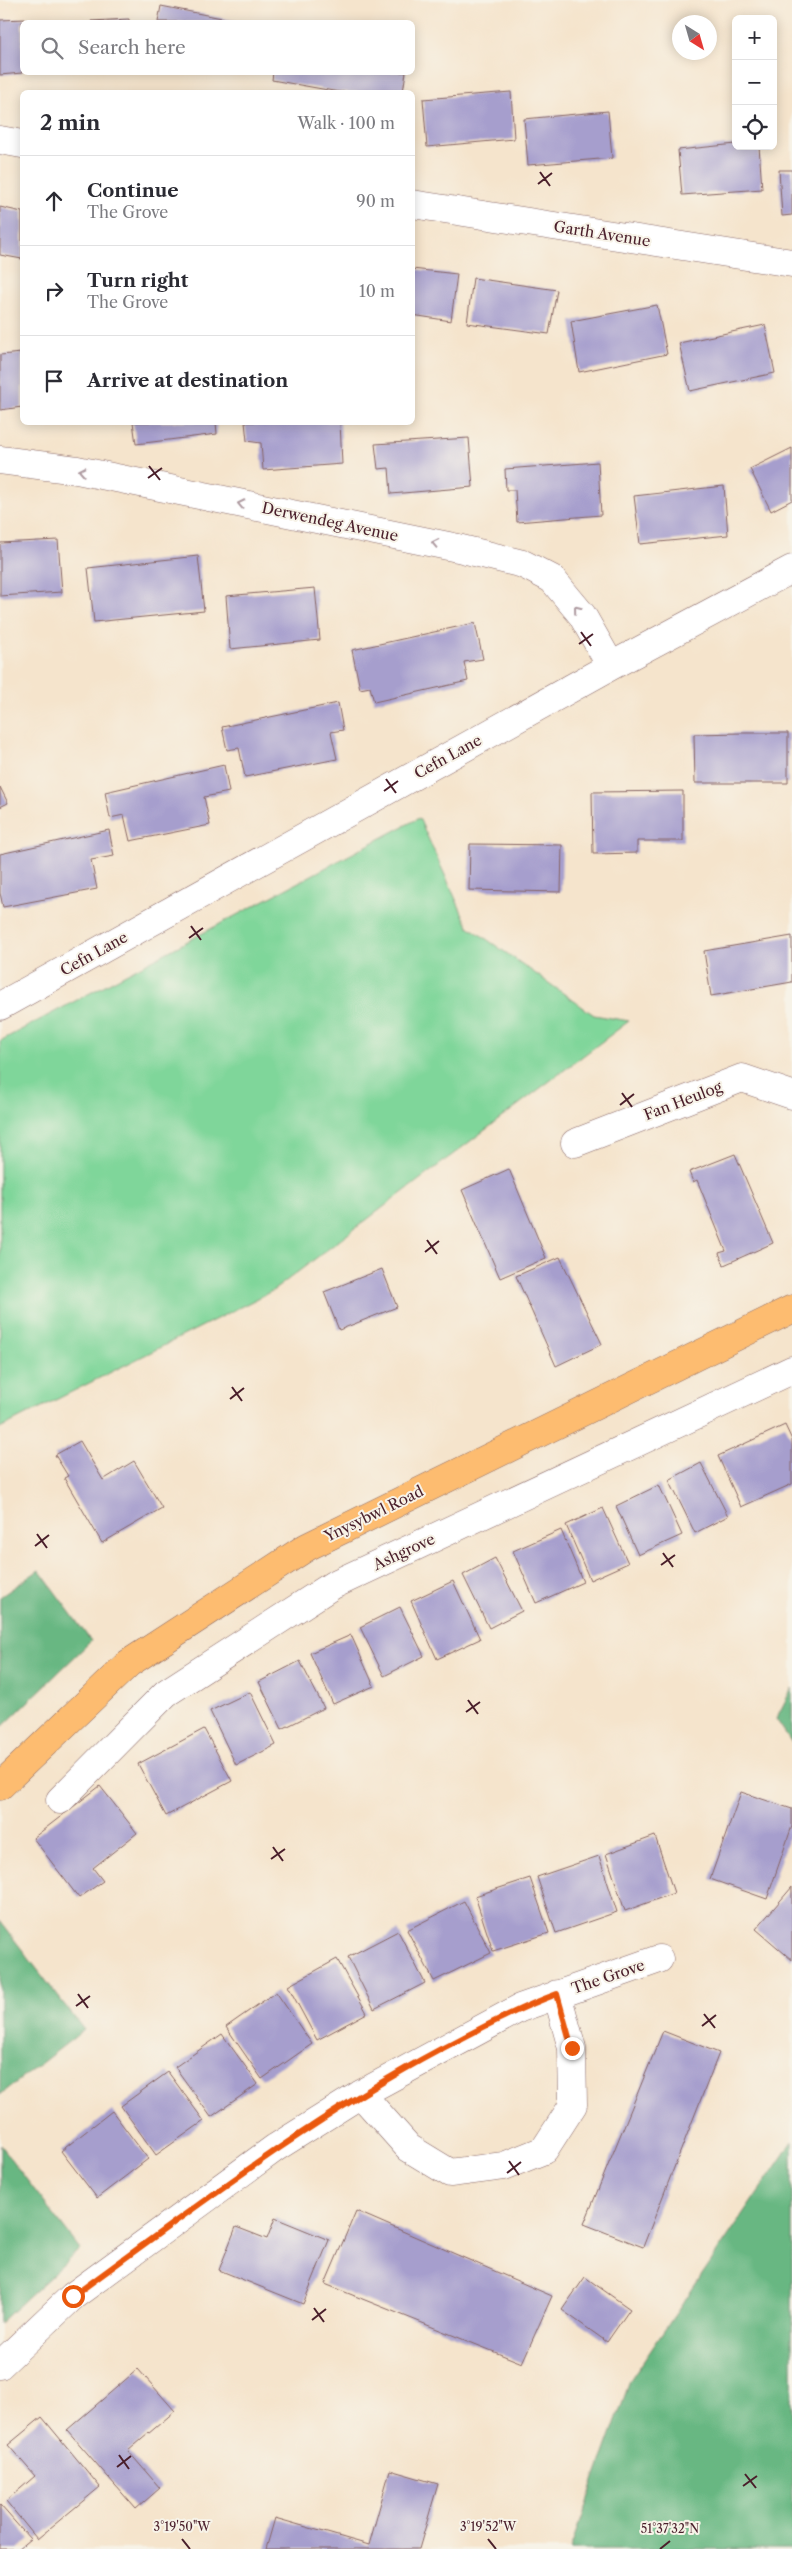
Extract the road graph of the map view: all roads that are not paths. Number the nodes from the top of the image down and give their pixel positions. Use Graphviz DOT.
graph roads {
  1 [pos="0,140"];
  2 [pos="20,144"];
  3 [pos="415,204"];
  4 [pos="792,263"];
  5 [pos="0,460"];
  6 [pos="792,569"];
  7 [pos="611,666"];
  8 [pos="0,1006"];
  9 [pos="792,1095"];
  10 [pos="576,1143"];
  11 [pos="792,1309"];
  12 [pos="792,1370"];
  13 [pos="0,1786"];
  14 [pos="60,1800"];
  15 [pos="659,1959"];
  16 [pos="557,1994"];
  17 [pos="361,2094"];
  18 [pos="0,2365"];
  1 -- 2 [label="street"];
  3 -- 4 [label="street, Garth Avenue"];
  7 -- 5 [label="street, Derwendeg Avenue, one-way"];
  6 -- 7 [label="street, Cefn Lane"];
  7 -- 8 [label="street, Cefn Lane"];
  9 -- 10 [label="street, Fan Heulog"];
  11 -- 13 [label="main road, Ynysybwl Road"];
  12 -- 14 [label="street, Ashgrove"];
  15 -- 16 [label="street, The Grove"];
  16 -- 17 [label="street, The Grove"];
  16 -- 17 [label="street, The Grove"];
  17 -- 18 [label="street, The Grove"];
}
